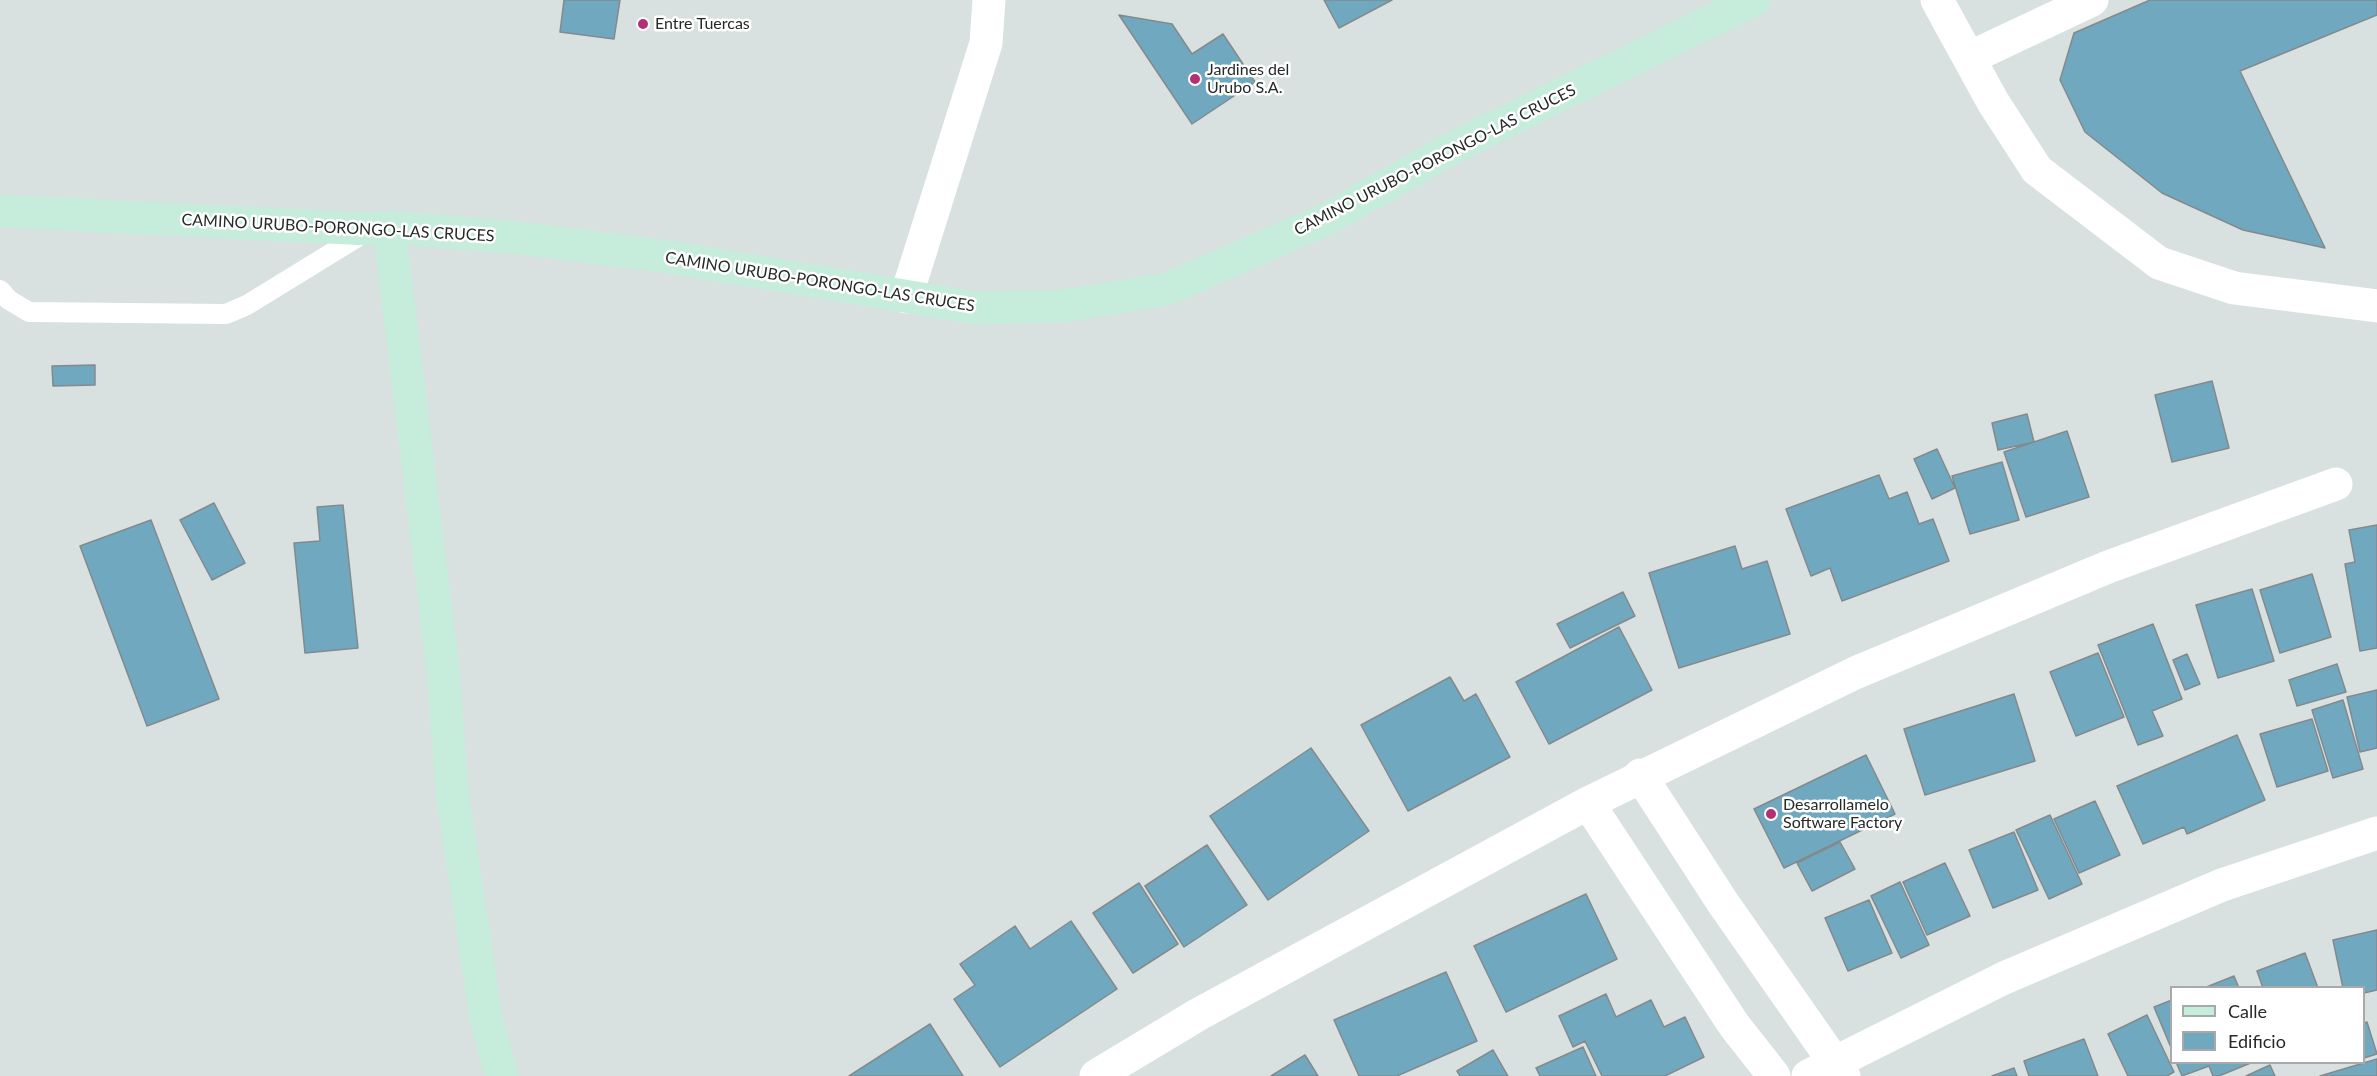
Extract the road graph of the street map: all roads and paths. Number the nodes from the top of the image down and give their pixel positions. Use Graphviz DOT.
graph roads {
  1 [pos="988,0"];
  2 [pos="1754,0"];
  3 [pos="1937,0"];
  4 [pos="2092,0"];
  5 [pos="1969,58"];
  6 [pos="0,211"];
  7 [pos="380,228"];
  8 [pos="0,290"];
  9 [pos="906,297"];
  10 [pos="2377,306"];
  11 [pos="2336,484"];
  12 [pos="1640,775"];
  13 [pos="1588,803"];
  14 [pos="2377,833"];
  15 [pos="1829,1072"];
  16 [pos="502,1076"];
  17 [pos="1096,1076"];
  18 [pos="1774,1076"];
  1 -- 9 [label="street"];
  2 -- 9 [label="main road, CAMINO URUBO-PORONGO-LAS CRUCES"];
  3 -- 5 [label="street"];
  4 -- 5 [label="street"];
  5 -- 10 [label="street"];
  6 -- 7 [label="main road, CAMINO URUBO-PORONGO-LAS CRUCES"];
  7 -- 8 [label="lane"];
  7 -- 9 [label="main road, CAMINO URUBO-PORONGO-LAS CRUCES"];
  7 -- 16 [label="main road"];
  11 -- 12 [label="street"];
  12 -- 13 [label="street"];
  12 -- 15 [label="street"];
  13 -- 17 [label="street"];
  13 -- 18 [label="street"];
  14 -- 15 [label="street"];
}
